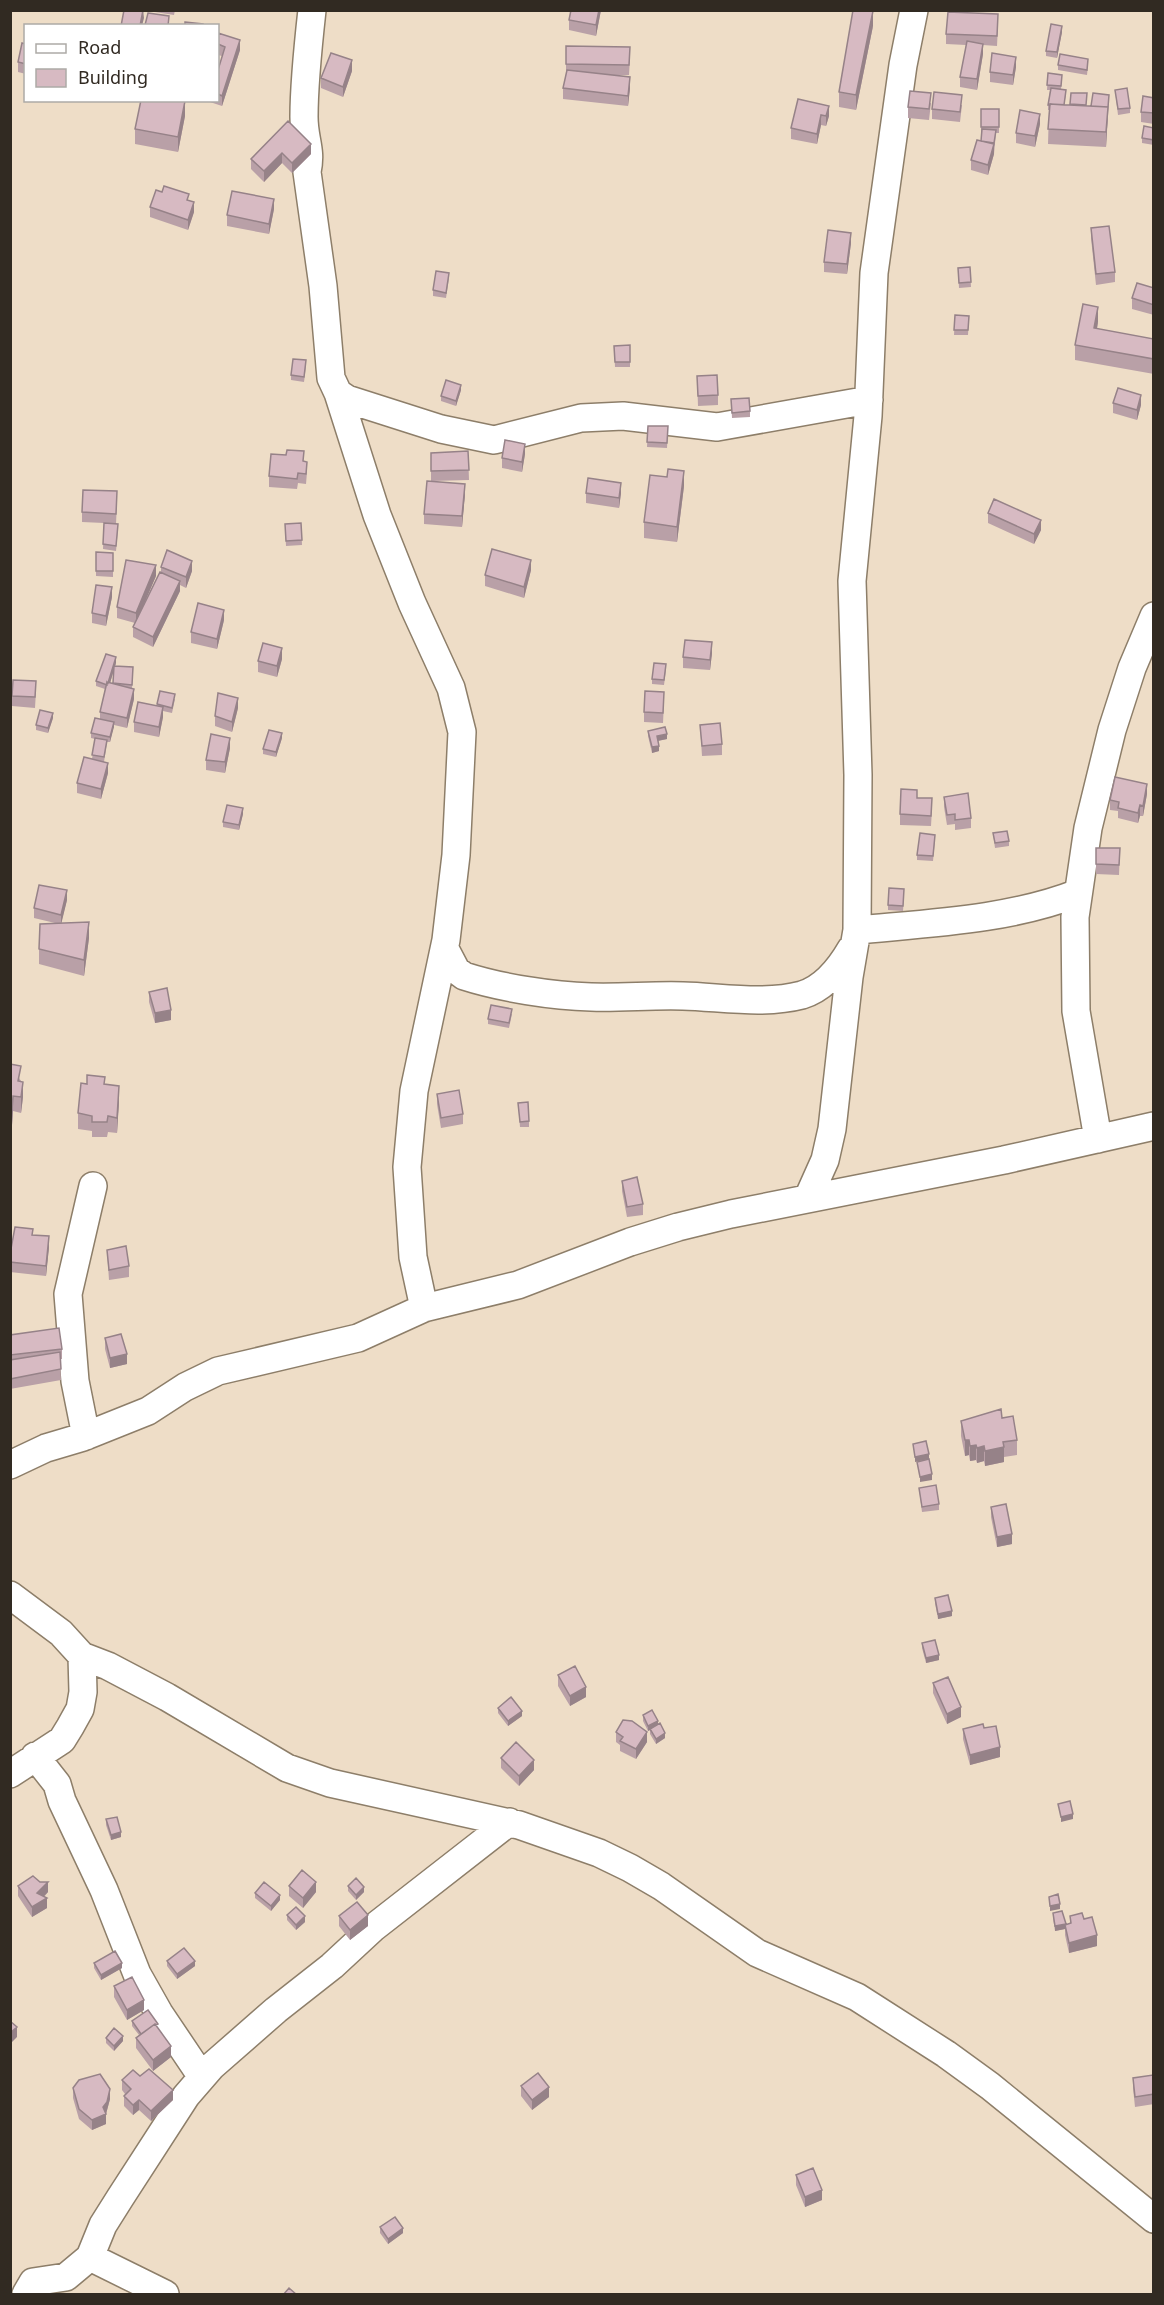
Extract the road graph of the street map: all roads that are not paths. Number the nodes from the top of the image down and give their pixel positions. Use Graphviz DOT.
graph roads {
  1 [pos="312,10"];
  2 [pos="914,10"];
  3 [pos="338,393"];
  4 [pos="869,400"];
  5 [pos="1154,616"];
  6 [pos="1078,893"];
  7 [pos="855,937"];
  8 [pos="445,949"];
  9 [pos="1154,1126"];
  10 [pos="1098,1139"];
  11 [pos="93,1186"];
  12 [pos="808,1198"];
  13 [pos="424,1308"];
  14 [pos="86,1436"];
  15 [pos="10,1465"];
  16 [pos="10,1595"];
  17 [pos="82,1656"];
  18 [pos="34,1756"];
  19 [pos="10,1774"];
  20 [pos="508,1822"];
  21 [pos="202,2077"];
  22 [pos="1154,2219"];
  23 [pos="90,2257"];
  24 [pos="23,2286"];
  25 [pos="165,2295"];
  1 -- 3 [label="street"];
  2 -- 4 [label="street"];
  3 -- 4 [label="street"];
  3 -- 8 [label="street"];
  4 -- 7 [label="street"];
  5 -- 6 [label="street"];
  6 -- 7 [label="street"];
  6 -- 10 [label="street"];
  7 -- 8 [label="street"];
  7 -- 12 [label="street"];
  8 -- 13 [label="street"];
  9 -- 10 [label="street"];
  10 -- 12 [label="street"];
  11 -- 14 [label="street"];
  12 -- 13 [label="street"];
  13 -- 14 [label="street"];
  14 -- 15 [label="street"];
  16 -- 17 [label="street"];
  17 -- 18 [label="street"];
  17 -- 20 [label="street"];
  18 -- 19 [label="street"];
  18 -- 21 [label="street"];
  20 -- 21 [label="street"];
  20 -- 22 [label="street"];
  21 -- 23 [label="street"];
  23 -- 24 [label="street"];
  23 -- 25 [label="street"];
}
